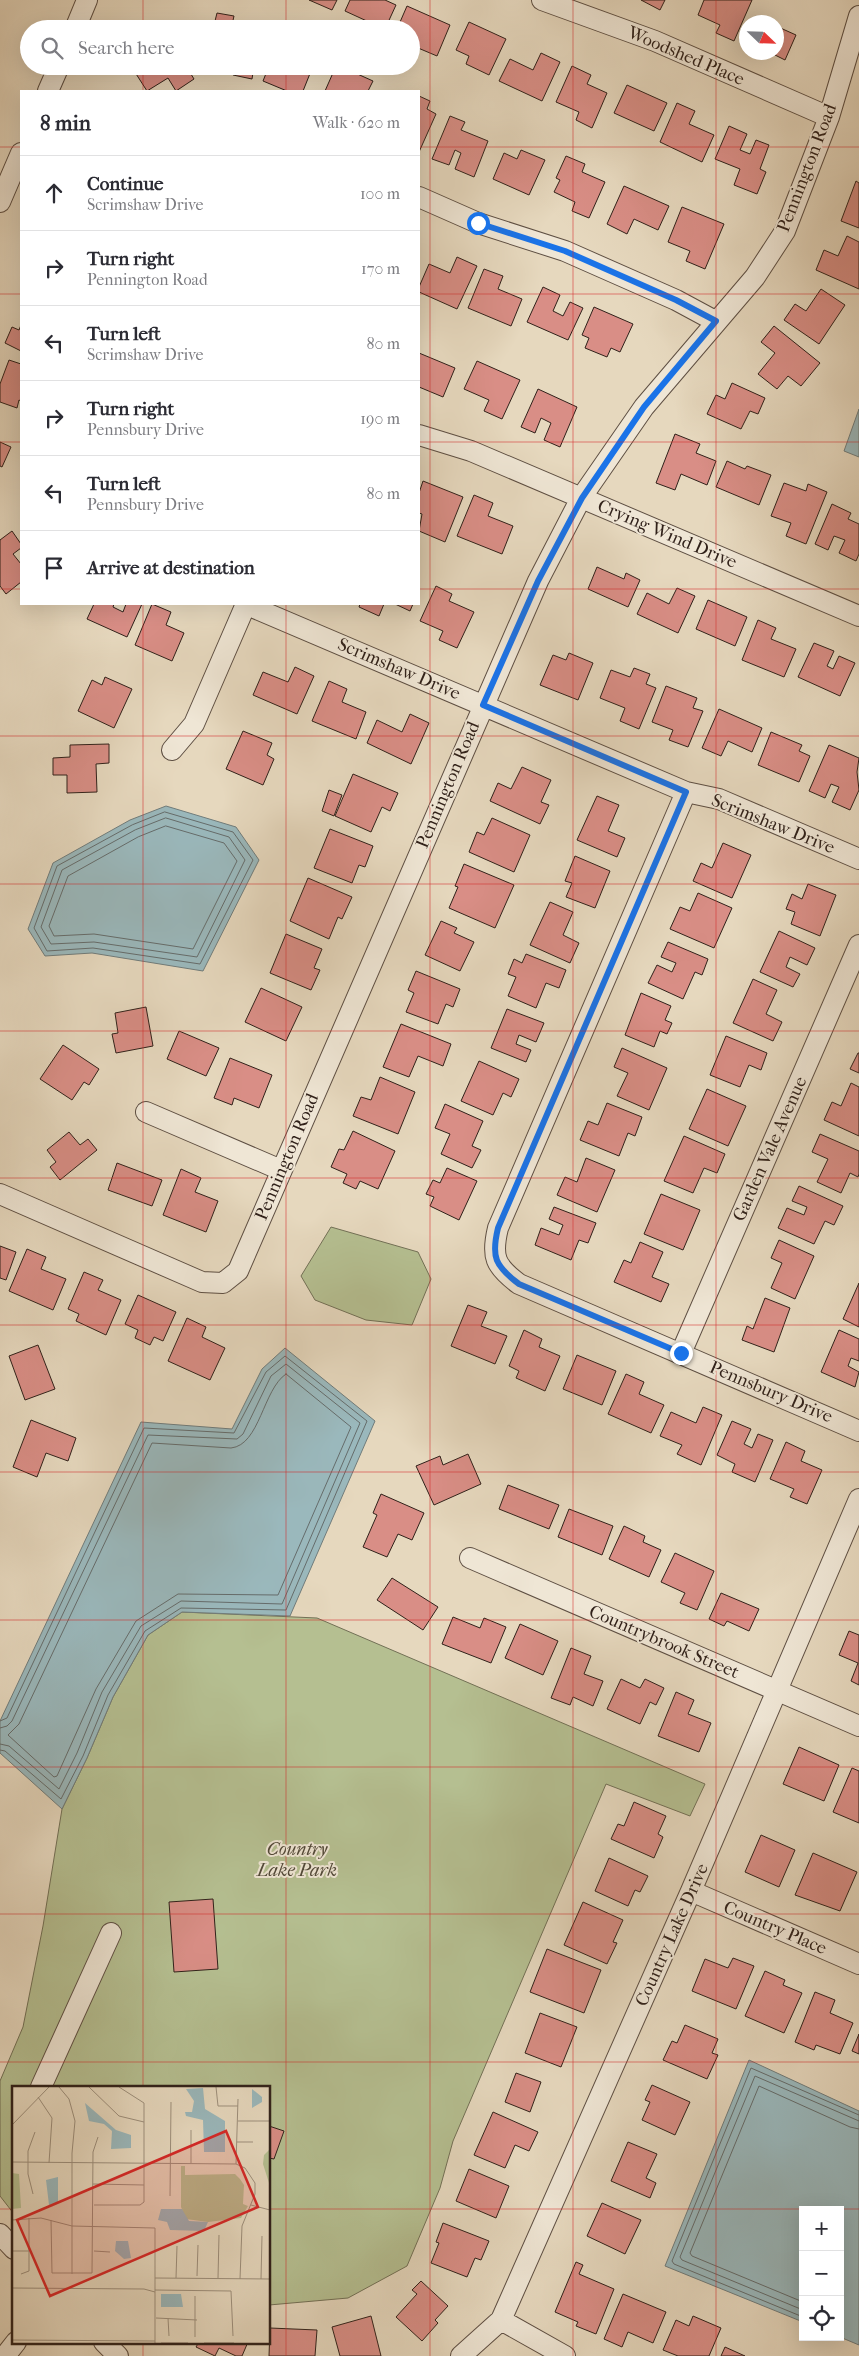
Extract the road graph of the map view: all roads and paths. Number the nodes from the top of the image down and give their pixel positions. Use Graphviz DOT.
graph roads {
  1 [pos="87,0"];
  2 [pos="542,0"];
  3 [pos="859,16"];
  4 [pos="79,20"];
  5 [pos="55,75"];
  6 [pos="48,90"];
  7 [pos="829,117"];
  8 [pos="20,155"];
  9 [pos="420,198"];
  10 [pos="0,202"];
  11 [pos="716,321"];
  12 [pos="420,435"];
  13 [pos="582,498"];
  14 [pos="245,605"];
  15 [pos="247,605"];
  16 [pos="859,616"];
  17 [pos="483,705"];
  18 [pos="172,750"];
  19 [pos="686,792"];
  20 [pos="859,859"];
  21 [pos="859,944"];
  22 [pos="146,1112"];
  23 [pos="281,1170"];
  24 [pos="0,1194"];
  25 [pos="681,1353"];
  26 [pos="859,1430"];
  27 [pos="859,1499"];
  28 [pos="470,1558"];
  29 [pos="778,1691"];
  30 [pos="859,1726"];
  31 [pos="691,1891"];
  32 [pos="111,1933"];
  33 [pos="859,1964"];
  34 [pos="41,2086"];
  35 [pos="12,2225"];
  36 [pos="0,2234"];
  37 [pos="12,2247"];
  38 [pos="501,2320"];
  39 [pos="14,2344"];
  40 [pos="106,2344"];
  41 [pos="5,2356"];
  42 [pos="118,2356"];
  43 [pos="461,2356"];
  44 [pos="565,2356"];
  1 -- 4 [label="street"];
  2 -- 7 [label="street, Woodshed Place"];
  3 -- 7 [label="street, Pennington Road"];
  5 -- 6 [label="street"];
  7 -- 11 [label="street, Pennington Road"];
  8 -- 10 [label="street"];
  9 -- 11 [label="street"];
  11 -- 13 [label="street, Pennington Road"];
  12 -- 13 [label="street, Crying Wind Drive"];
  13 -- 16 [label="street, Crying Wind Drive"];
  13 -- 17 [label="street, Pennington Road"];
  14 -- 18 [label="street"];
  15 -- 17 [label="street, Scrimshaw Drive"];
  17 -- 19 [label="street, Scrimshaw Drive"];
  17 -- 23 [label="street, Pennington Road"];
  19 -- 20 [label="street, Scrimshaw Drive"];
  19 -- 25 [label="street, Pennsbury Drive"];
  21 -- 25 [label="street, Garden Vale Avenue"];
  22 -- 23 [label="street"];
  23 -- 24 [label="street, Pennington Road"];
  25 -- 26 [label="street, Pennsbury Drive"];
  27 -- 29 [label="street, Country Lake Drive"];
  28 -- 29 [label="street, Countrybrook Street"];
  29 -- 30 [label="street, Countrybrook Street"];
  29 -- 31 [label="street, Country Lake Drive"];
  31 -- 33 [label="street, Country Place"];
  31 -- 38 [label="street, Country Lake Drive"];
  32 -- 34 [label="street"];
  35 -- 36 [label="street"];
  36 -- 37 [label="street"];
  38 -- 43 [label="street, Country Lake Drive"];
  38 -- 44 [label="street"];
  39 -- 41 [label="street"];
  40 -- 42 [label="street"];
}
